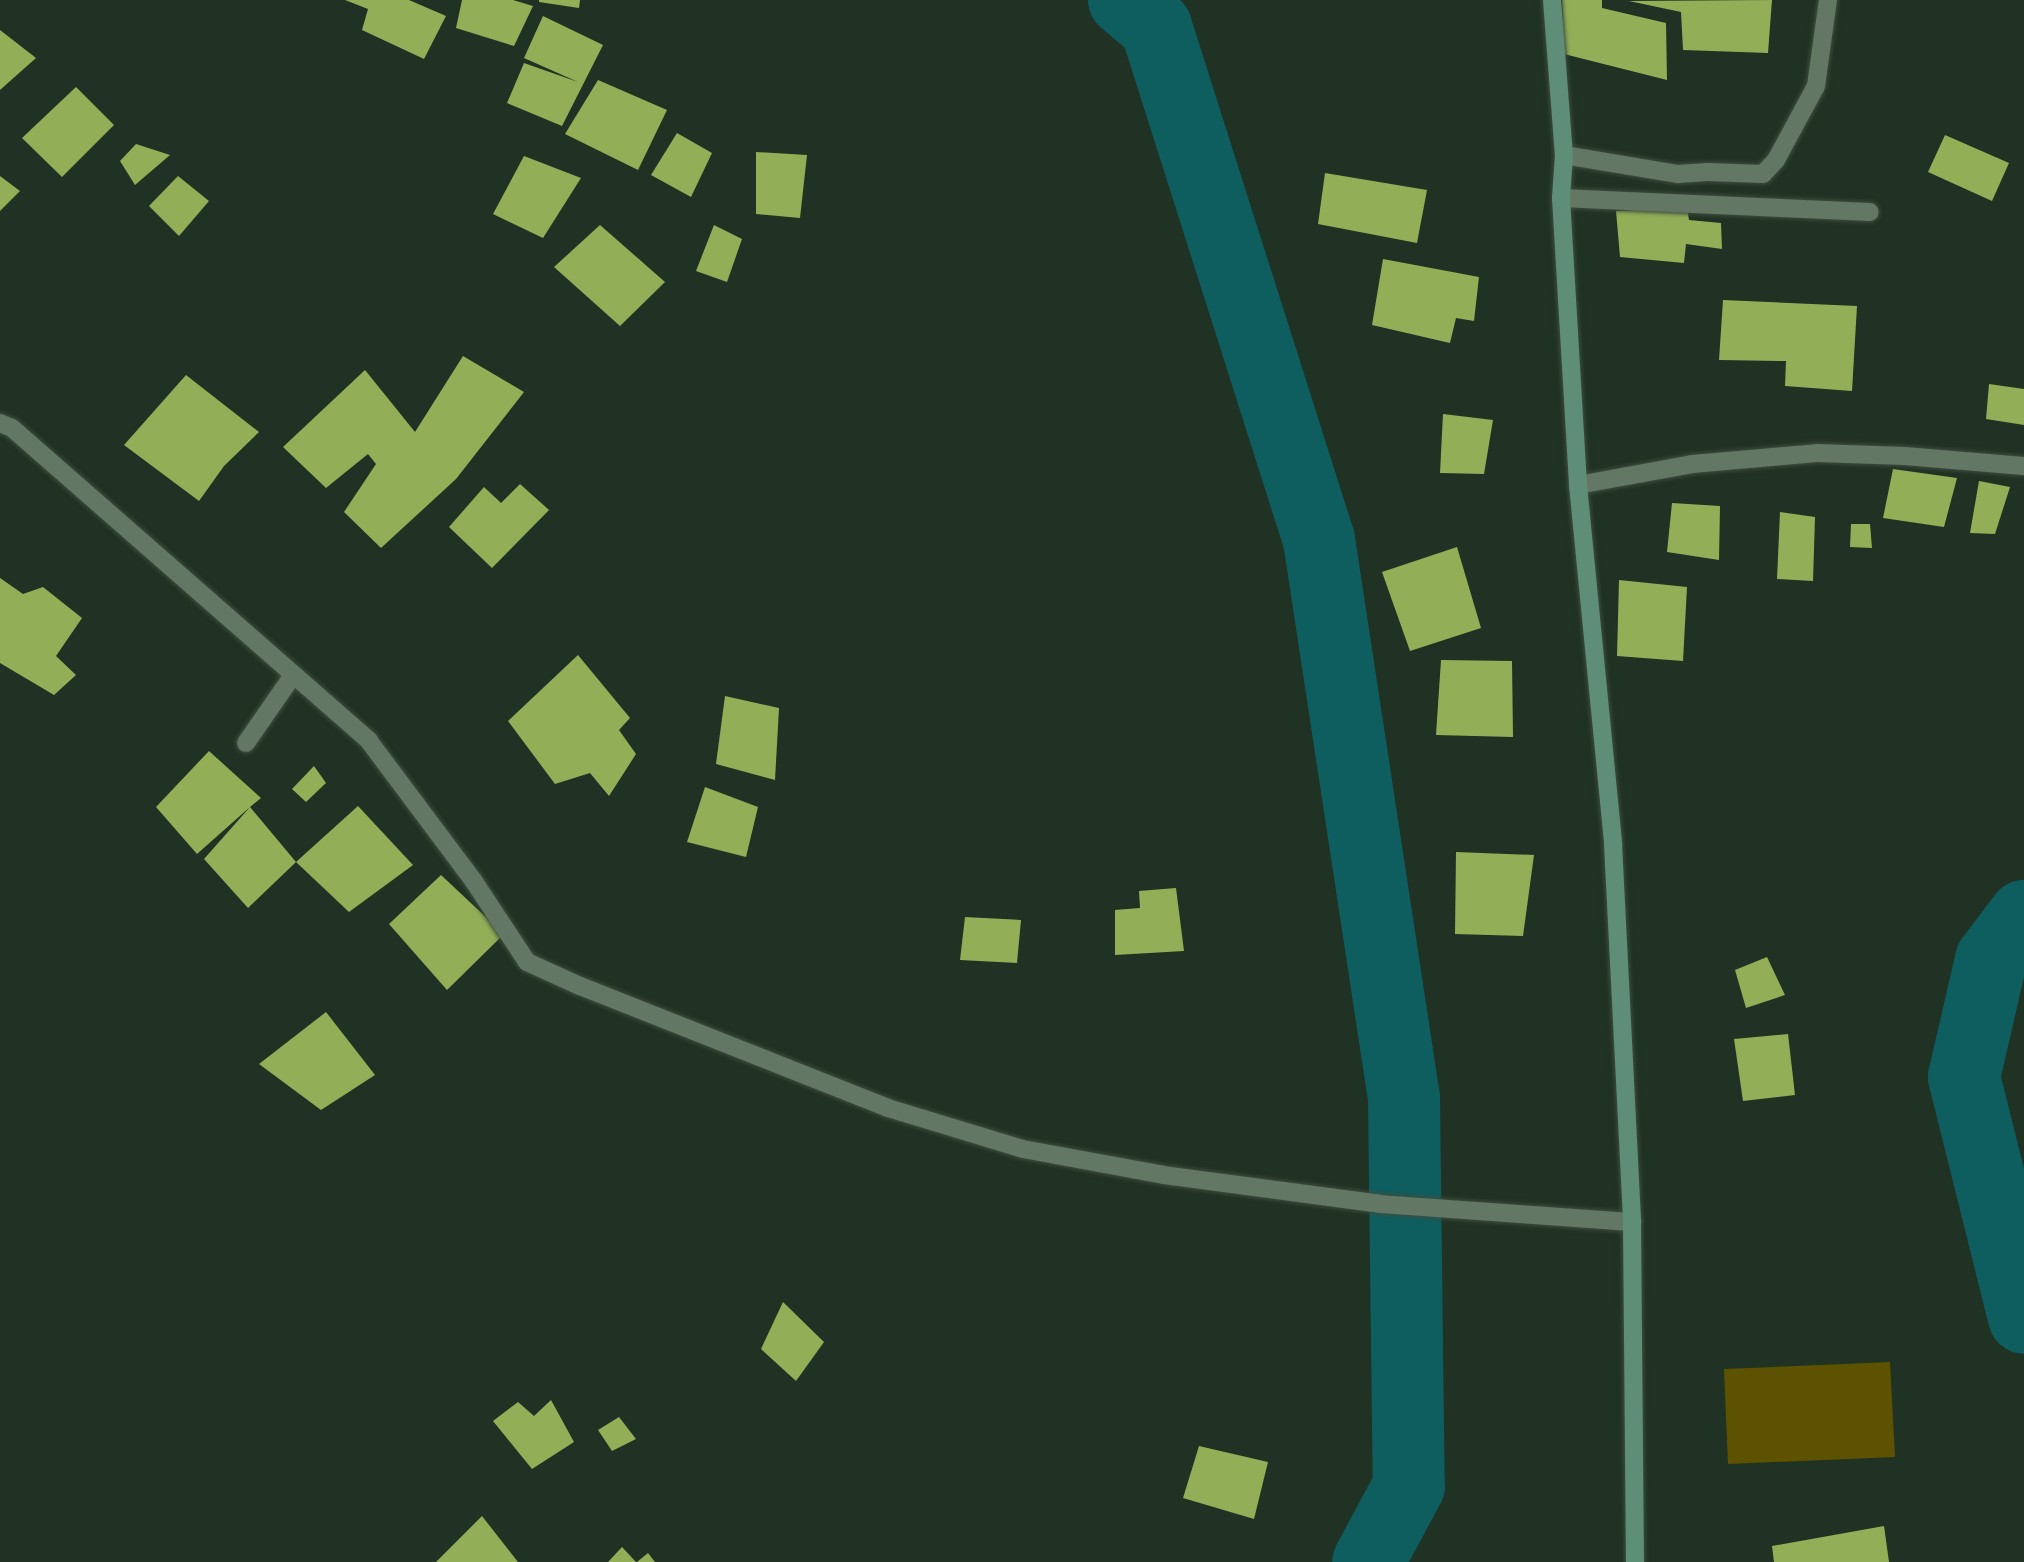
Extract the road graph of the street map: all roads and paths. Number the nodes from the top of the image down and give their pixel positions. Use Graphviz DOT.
graph roads {
  1 [pos="1552,0"];
  2 [pos="1828,0"];
  3 [pos="1564,155"];
  4 [pos="1561,198"];
  5 [pos="1870,212"];
  6 [pos="0,423"];
  7 [pos="2024,467"];
  8 [pos="1578,485"];
  9 [pos="293,675"];
  10 [pos="246,743"];
  11 [pos="1632,1222"];
  12 [pos="1634,1562"];
  1 -- 3 [label="street"];
  2 -- 3 [label="street"];
  3 -- 4 [label="street"];
  4 -- 5 [label="street"];
  4 -- 8 [label="street"];
  6 -- 9 [label="street"];
  7 -- 8 [label="street"];
  8 -- 11 [label="street"];
  9 -- 10 [label="street"];
  9 -- 11 [label="street"];
  11 -- 12 [label="street"];
}
